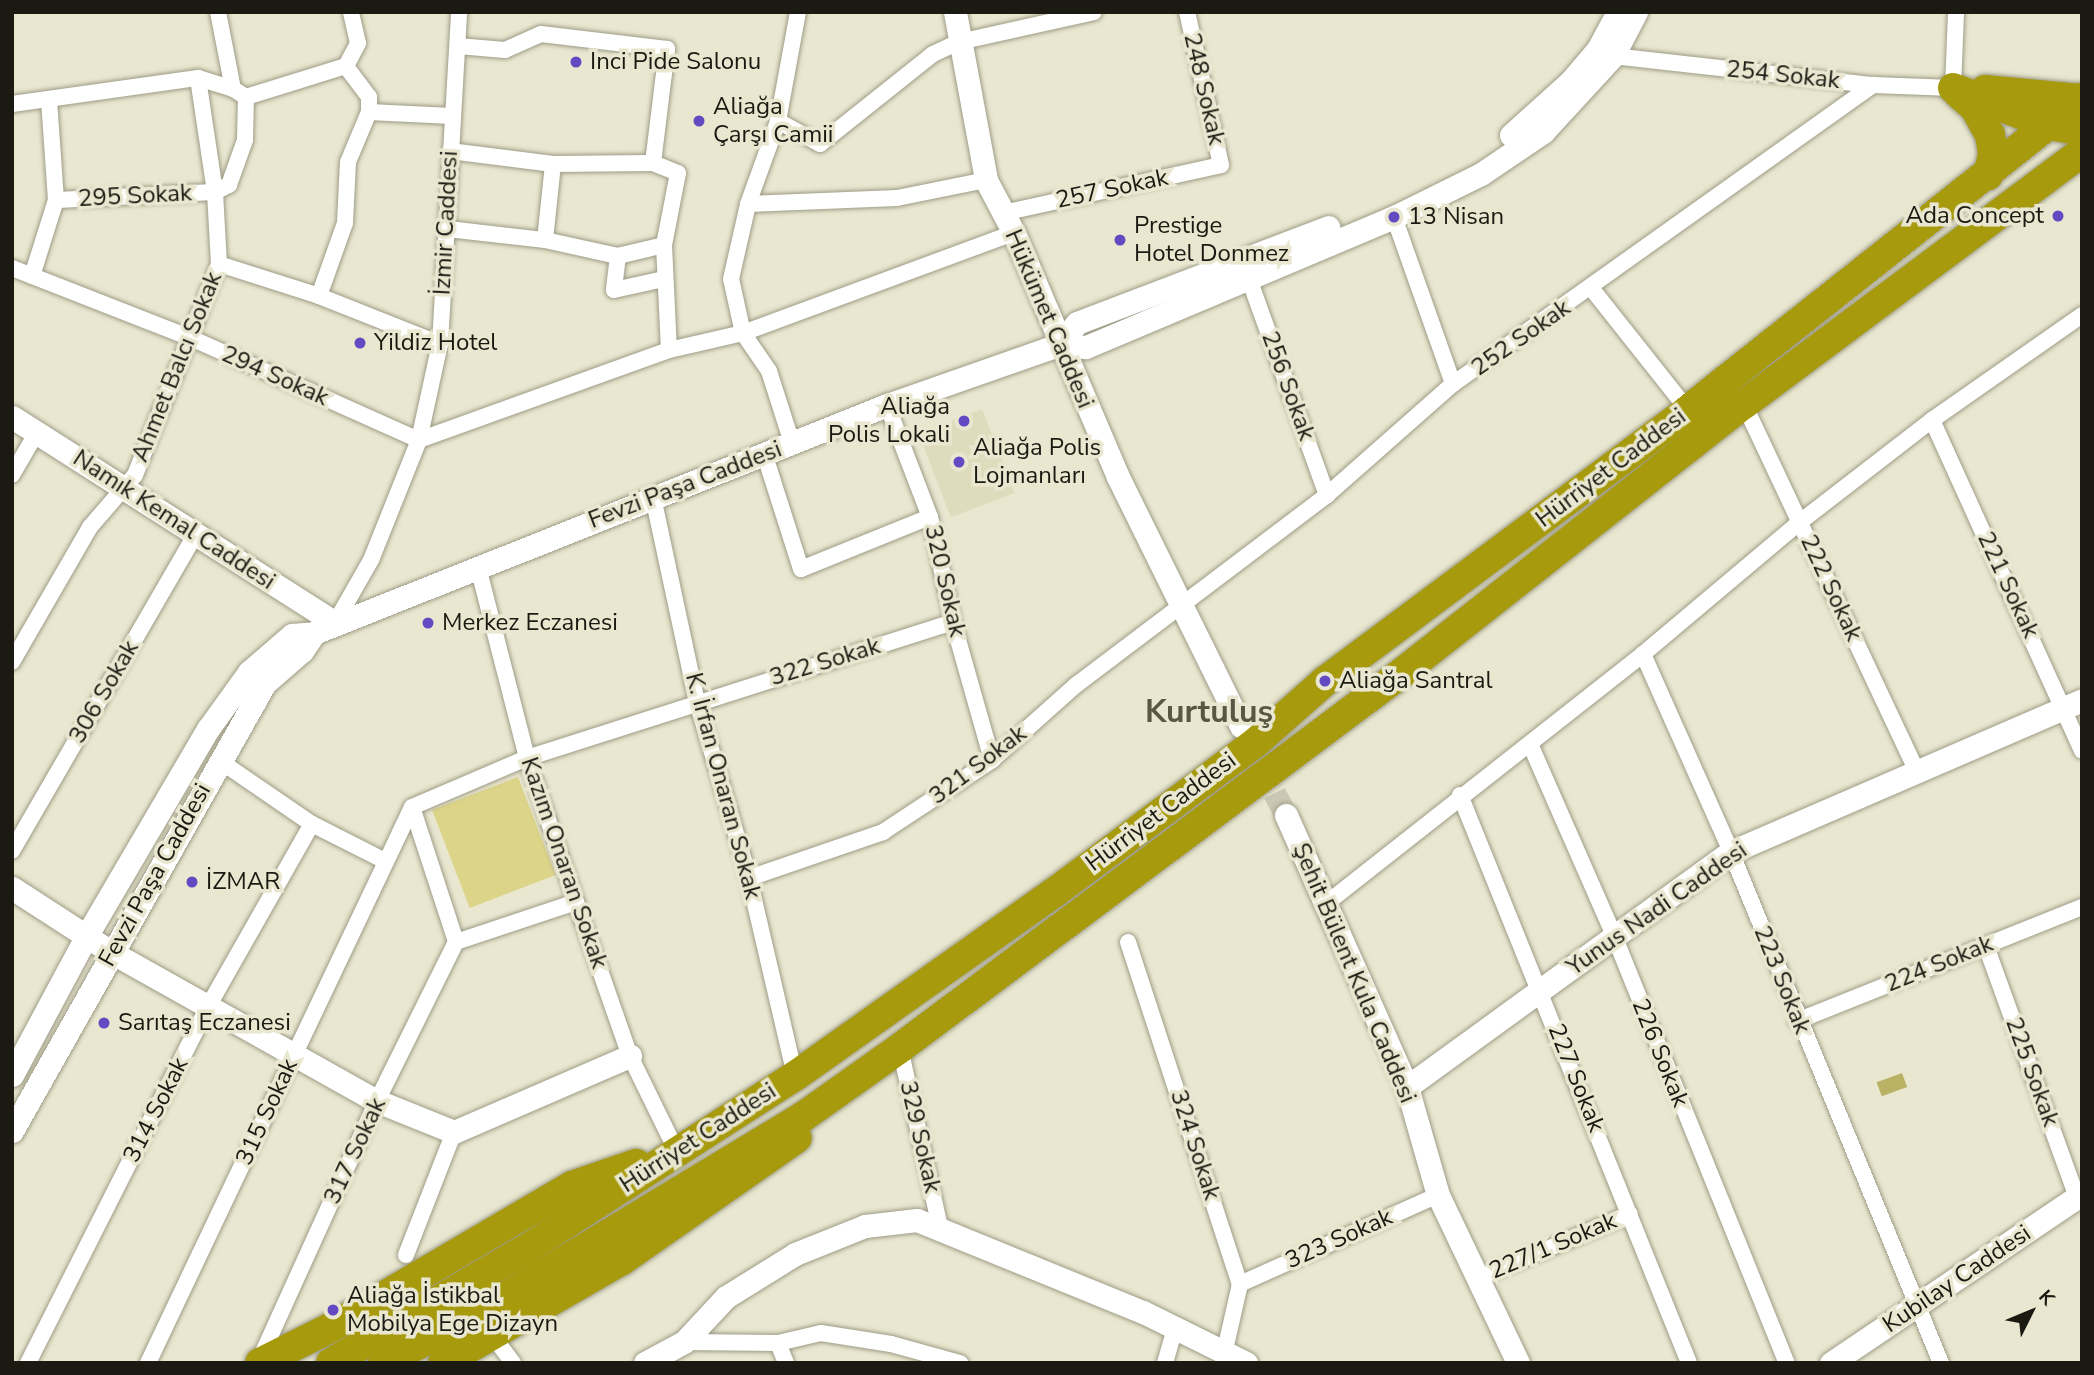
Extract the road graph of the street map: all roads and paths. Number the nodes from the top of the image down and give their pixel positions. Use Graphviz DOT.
graph roads {
  1 [pos="218,12"];
  2 [pos="351,12"];
  3 [pos="459,12"];
  4 [pos="798,12"];
  5 [pos="956,12"];
  6 [pos="1094,12"];
  7 [pos="1187,12"];
  8 [pos="1618,12"];
  9 [pos="1636,12"];
  10 [pos="1956,12"];
  11 [pos="959,42"];
  12 [pos="458,46"];
  13 [pos="1606,53"];
  14 [pos="346,66"];
  15 [pos="198,78"];
  16 [pos="1873,85"];
  17 [pos="1953,88"];
  18 [pos="240,93"];
  19 [pos="2081,98"];
  20 [pos="49,99"];
  21 [pos="12,104"];
  22 [pos="369,112"];
  23 [pos="452,116"];
  24 [pos="778,121"];
  25 [pos="2049,125"];
  26 [pos="2082,131"];
  27 [pos="450,151"];
  28 [pos="2082,152"];
  29 [pos="653,163"];
  30 [pos="553,164"];
  31 [pos="1221,165"];
  32 [pos="1988,175"];
  33 [pos="986,180"];
  34 [pos="215,192"];
  35 [pos="56,200"];
  36 [pos="748,204"];
  37 [pos="1394,216"];
  38 [pos="1009,223"];
  39 [pos="448,229"];
  40 [pos="545,240"];
  41 [pos="664,244"];
  42 [pos="618,256"];
  43 [pos="219,264"];
  44 [pos="12,268"];
  45 [pos="32,276"];
  46 [pos="1248,276"];
  47 [pos="664,279"];
  48 [pos="1592,289"];
  49 [pos="319,296"];
  50 [pos="2082,315"];
  51 [pos="743,333"];
  52 [pos="193,339"];
  53 [pos="440,344"];
  54 [pos="1058,345"];
  55 [pos="669,350"];
  56 [pos="1453,384"];
  57 [pos="1744,404"];
  58 [pos="887,405"];
  59 [pos="1688,411"];
  60 [pos="12,417"];
  61 [pos="1932,420"];
  62 [pos="37,432"];
  63 [pos="419,440"];
  64 [pos="792,443"];
  65 [pos="764,453"];
  66 [pos="12,475"];
  67 [pos="127,489"];
  68 [pos="1327,495"];
  69 [pos="653,496"];
  70 [pos="930,517"];
  71 [pos="1800,522"];
  72 [pos="196,533"];
  73 [pos="478,567"];
  74 [pos="1181,607"];
  75 [pos="953,622"];
  76 [pos="335,623"];
  77 [pos="314,633"];
  78 [pos="1643,654"];
  79 [pos="12,662"];
  80 [pos="697,702"];
  81 [pos="2073,704"];
  82 [pos="1241,726"];
  83 [pos="1530,744"];
  84 [pos="2082,751"];
  85 [pos="527,758"];
  86 [pos="992,760"];
  87 [pos="220,761"];
  88 [pos="1917,772"];
  89 [pos="1460,794"];
  90 [pos="412,807"];
  91 [pos="1286,815"];
  92 [pos="312,824"];
  93 [pos="12,851"];
  94 [pos="1731,852"];
  95 [pos="383,860"];
  96 [pos="749,878"];
  97 [pos="12,888"];
  98 [pos="576,902"];
  99 [pos="1323,906"];
  100 [pos="2082,907"];
  101 [pos="87,935"];
  102 [pos="1615,937"];
  103 [pos="456,942"];
  104 [pos="1128,942"];
  105 [pos="1986,946"];
  106 [pos="111,952"];
  107 [pos="1541,989"];
  108 [pos="209,1005"];
  109 [pos="1797,1021"];
  110 [pos="900,1048"];
  111 [pos="294,1054"];
  112 [pos="630,1056"];
  113 [pos="864,1073"];
  114 [pos="12,1075"];
  115 [pos="795,1076"];
  116 [pos="1407,1087"];
  117 [pos="377,1101"];
  118 [pos="12,1131"];
  119 [pos="454,1132"];
  120 [pos="676,1150"];
  121 [pos="1438,1195"];
  122 [pos="2080,1196"];
  123 [pos="1630,1214"];
  124 [pos="940,1227"];
  125 [pos="406,1255"];
  126 [pos="1476,1279"];
  127 [pos="1240,1284"];
  128 [pos="1918,1307"];
  129 [pos="1175,1328"];
  130 [pos="492,1335"];
  131 [pos="684,1342"];
  132 [pos="778,1343"];
  133 [pos="1225,1350"];
  134 [pos="28,1363"];
  135 [pos="148,1363"];
  136 [pos="259,1363"];
  137 [pos="331,1363"];
  138 [pos="383,1363"];
  139 [pos="443,1363"];
  140 [pos="513,1363"];
  141 [pos="645,1363"];
  142 [pos="786,1363"];
  143 [pos="960,1363"];
  144 [pos="1165,1363"];
  145 [pos="1245,1363"];
  146 [pos="1518,1363"];
  147 [pos="1689,1363"];
  148 [pos="1787,1363"];
  149 [pos="1831,1363"];
  150 [pos="1941,1363"];
  1 -- 18 [label="street"];
  2 -- 14 [label="street"];
  3 -- 12 [label="street, İzmir Caddesi"];
  4 -- 24 [label="street"];
  5 -- 11 [label="street, Hükümet Caddesi"];
  6 -- 11 [label="street"];
  7 -- 31 [label="street, 248 Sokak"];
  8 -- 13 [label="street, Fevzi Paşa Caddesi"];
  9 -- 13 [label="street, Fevzi Paşa Caddesi"];
  10 -- 17 [label="street"];
  11 -- 24 [label="street"];
  11 -- 33 [label="street, Hükümet Caddesi"];
  12 -- 23 [label="street, İzmir Caddesi"];
  12 -- 29 [label="street"];
  13 -- 16 [label="street, 254 Sokak"];
  13 -- 37 [label="street, Fevzi Paşa Caddesi"];
  13 -- 54 [label="street, Fevzi Paşa Caddesi"];
  14 -- 18 [label="street"];
  14 -- 22 [label="street"];
  15 -- 18 [label="street"];
  15 -- 20 [label="street"];
  15 -- 34 [label="street, Ahmet Balcı Sokak"];
  16 -- 17 [label="street, 254 Sokak"];
  16 -- 48 [label="street, 252 Sokak"];
  17 -- 19 [label="highway"];
  17 -- 25 [label="highway"];
  17 -- 32 [label="highway"];
  18 -- 34 [label="street"];
  19 -- 25 [label="highway, Hürriyet Caddesi"];
  20 -- 21 [label="street"];
  20 -- 35 [label="street"];
  22 -- 23 [label="street"];
  22 -- 49 [label="street"];
  23 -- 27 [label="street, İzmir Caddesi"];
  24 -- 36 [label="street"];
  25 -- 26 [label="highway"];
  25 -- 32 [label="highway, Hürriyet Caddesi"];
  27 -- 30 [label="street"];
  27 -- 39 [label="street, İzmir Caddesi"];
  28 -- 57 [label="highway, Hürriyet Caddesi"];
  29 -- 30 [label="street"];
  29 -- 41 [label="street"];
  30 -- 40 [label="street"];
  31 -- 38 [label="street, 257 Sokak"];
  32 -- 59 [label="highway, Hürriyet Caddesi"];
  33 -- 36 [label="street"];
  33 -- 38 [label="street, Hükümet Caddesi"];
  34 -- 35 [label="street, 295 Sokak"];
  34 -- 43 [label="street, Ahmet Balcı Sokak"];
  35 -- 45 [label="street"];
  36 -- 51 [label="street"];
  37 -- 46 [label="street, Fevzi Paşa Caddesi"];
  37 -- 56 [label="street"];
  38 -- 51 [label="street, 257 Sokak"];
  38 -- 54 [label="street, Hükümet Caddesi"];
  39 -- 40 [label="street"];
  39 -- 53 [label="street, İzmir Caddesi"];
  40 -- 42 [label="street"];
  41 -- 42 [label="street"];
  41 -- 47 [label="street"];
  42 -- 47 [label="street"];
  43 -- 49 [label="street"];
  43 -- 52 [label="street, Ahmet Balcı Sokak"];
  44 -- 45 [label="street, 294 Sokak"];
  45 -- 52 [label="street, 294 Sokak"];
  46 -- 54 [label="street, Fevzi Paşa Caddesi"];
  46 -- 68 [label="street, 256 Sokak"];
  47 -- 55 [label="street"];
  48 -- 56 [label="street, 252 Sokak"];
  48 -- 59 [label="street"];
  49 -- 53 [label="street"];
  50 -- 61 [label="street"];
  51 -- 55 [label="street, 257 Sokak"];
  51 -- 64 [label="street"];
  52 -- 63 [label="street, 294 Sokak"];
  52 -- 67 [label="street, Ahmet Balcı Sokak"];
  53 -- 63 [label="street, İzmir Caddesi"];
  54 -- 58 [label="street, Fevzi Paşa Caddesi"];
  54 -- 74 [label="street, Hükümet Caddesi"];
  55 -- 63 [label="street, 257 Sokak"];
  56 -- 68 [label="street, 252 Sokak"];
  57 -- 71 [label="street, 222 Sokak"];
  57 -- 110 [label="highway, Hürriyet Caddesi"];
  58 -- 64 [label="street, Fevzi Paşa Caddesi"];
  58 -- 70 [label="street, 320 Sokak"];
  59 -- 115 [label="highway, Hürriyet Caddesi"];
  60 -- 62 [label="street, Namık Kemal Caddesi"];
  61 -- 71 [label="street"];
  61 -- 81 [label="street, 221 Sokak"];
  62 -- 66 [label="street"];
  62 -- 67 [label="street, Namık Kemal Caddesi"];
  63 -- 76 [label="street, İzmir Caddesi"];
  64 -- 65 [label="street, Fevzi Paşa Caddesi"];
  65 -- 69 [label="street, Fevzi Paşa Caddesi"];
  65 -- 70 [label="street"];
  67 -- 72 [label="street, Namık Kemal Caddesi"];
  67 -- 79 [label="street"];
  68 -- 74 [label="street, 252 Sokak"];
  69 -- 73 [label="street, Fevzi Paşa Caddesi"];
  69 -- 80 [label="street, K. İrfan Onaran Sokak"];
  70 -- 75 [label="street, 320 Sokak"];
  71 -- 78 [label="street"];
  71 -- 88 [label="street, 222 Sokak"];
  72 -- 76 [label="street, Namık Kemal Caddesi"];
  72 -- 93 [label="street, 306 Sokak"];
  73 -- 76 [label="street, Fevzi Paşa Caddesi"];
  73 -- 85 [label="street, Kazım Onaran Sokak"];
  74 -- 82 [label="street, Hükümet Caddesi"];
  74 -- 86 [label="street, 321 Sokak"];
  75 -- 80 [label="street, 322 Sokak"];
  75 -- 86 [label="street, 320 Sokak"];
  76 -- 77 [label="street, Fevzi Paşa Caddesi"];
  77 -- 87 [label="street, Fevzi Paşa Caddesi"];
  77 -- 101 [label="street, Fevzi Paşa Caddesi"];
  78 -- 83 [label="street"];
  78 -- 94 [label="street, 223 Sokak"];
  80 -- 85 [label="street, 322 Sokak"];
  80 -- 96 [label="street, K. İrfan Onaran Sokak"];
  81 -- 84 [label="street, 221 Sokak"];
  81 -- 88 [label="street, Yunus Nadi Caddesi"];
  83 -- 89 [label="street"];
  83 -- 102 [label="street, 226 Sokak"];
  85 -- 90 [label="street, 322 Sokak"];
  85 -- 98 [label="street, Kazım Onaran Sokak"];
  86 -- 96 [label="street, 321 Sokak"];
  87 -- 92 [label="street"];
  87 -- 106 [label="street, Fevzi Paşa Caddesi"];
  88 -- 94 [label="street, Yunus Nadi Caddesi"];
  89 -- 99 [label="street"];
  89 -- 107 [label="street, 227 Sokak"];
  90 -- 95 [label="street, 315 Sokak"];
  90 -- 103 [label="street"];
  91 -- 99 [label="street, Şehit Bülent Kula Caddesi"];
  92 -- 95 [label="street"];
  92 -- 108 [label="street, 314 Sokak"];
  94 -- 102 [label="street, Yunus Nadi Caddesi"];
  94 -- 109 [label="street, 223 Sokak"];
  95 -- 111 [label="street, 315 Sokak"];
  96 -- 115 [label="street, K. İrfan Onaran Sokak"];
  97 -- 101 [label="street"];
  98 -- 103 [label="street"];
  98 -- 112 [label="street, Kazım Onaran Sokak"];
  99 -- 116 [label="street, Şehit Bülent Kula Caddesi"];
  100 -- 105 [label="street, 224 Sokak"];
  101 -- 106 [label="street"];
  101 -- 114 [label="street, Fevzi Paşa Caddesi"];
  102 -- 107 [label="street, Yunus Nadi Caddesi"];
  102 -- 148 [label="street, 226 Sokak"];
  103 -- 117 [label="street, 317 Sokak"];
  104 -- 127 [label="street, 324 Sokak"];
  105 -- 109 [label="street, 224 Sokak"];
  105 -- 122 [label="street, 225 Sokak"];
  106 -- 108 [label="street"];
  106 -- 118 [label="street, Fevzi Paşa Caddesi"];
  107 -- 116 [label="street, Yunus Nadi Caddesi"];
  107 -- 123 [label="street, 227 Sokak"];
  108 -- 111 [label="street"];
  108 -- 134 [label="street, 314 Sokak"];
  109 -- 128 [label="street, 223 Sokak"];
  110 -- 113 [label="highway, Hürriyet Caddesi"];
  110 -- 124 [label="street, 329 Sokak"];
  111 -- 117 [label="street"];
  111 -- 135 [label="street, 315 Sokak"];
  112 -- 119 [label="street"];
  112 -- 120 [label="street, Kazım Onaran Sokak"];
  113 -- 130 [label="highway"];
  113 -- 138 [label="highway, Hürriyet Caddesi"];
  115 -- 120 [label="highway, Hürriyet Caddesi"];
  116 -- 121 [label="street, Şehit Bülent Kula Caddesi"];
  117 -- 119 [label="street"];
  117 -- 136 [label="street, 317 Sokak"];
  119 -- 125 [label="street"];
  120 -- 136 [label="highway"];
  120 -- 137 [label="highway, Hürriyet Caddesi"];
  121 -- 126 [label="street, Şehit Bülent Kula Caddesi"];
  121 -- 127 [label="street, 323 Sokak"];
  122 -- 128 [label="street, Kubilay Caddesi"];
  123 -- 126 [label="street, 227/1 Sokak"];
  123 -- 147 [label="street, 227 Sokak"];
  124 -- 129 [label="street"];
  124 -- 131 [label="street"];
  126 -- 146 [label="street, Şehit Bülent Kula Caddesi"];
  127 -- 133 [label="street"];
  128 -- 149 [label="street, Kubilay Caddesi"];
  128 -- 150 [label="street, 223 Sokak"];
  129 -- 133 [label="street"];
  129 -- 144 [label="street"];
  130 -- 139 [label="highway"];
  130 -- 140 [label="street"];
  131 -- 132 [label="street"];
  131 -- 141 [label="street"];
  132 -- 142 [label="street"];
  132 -- 143 [label="street"];
  133 -- 145 [label="street"];
}
